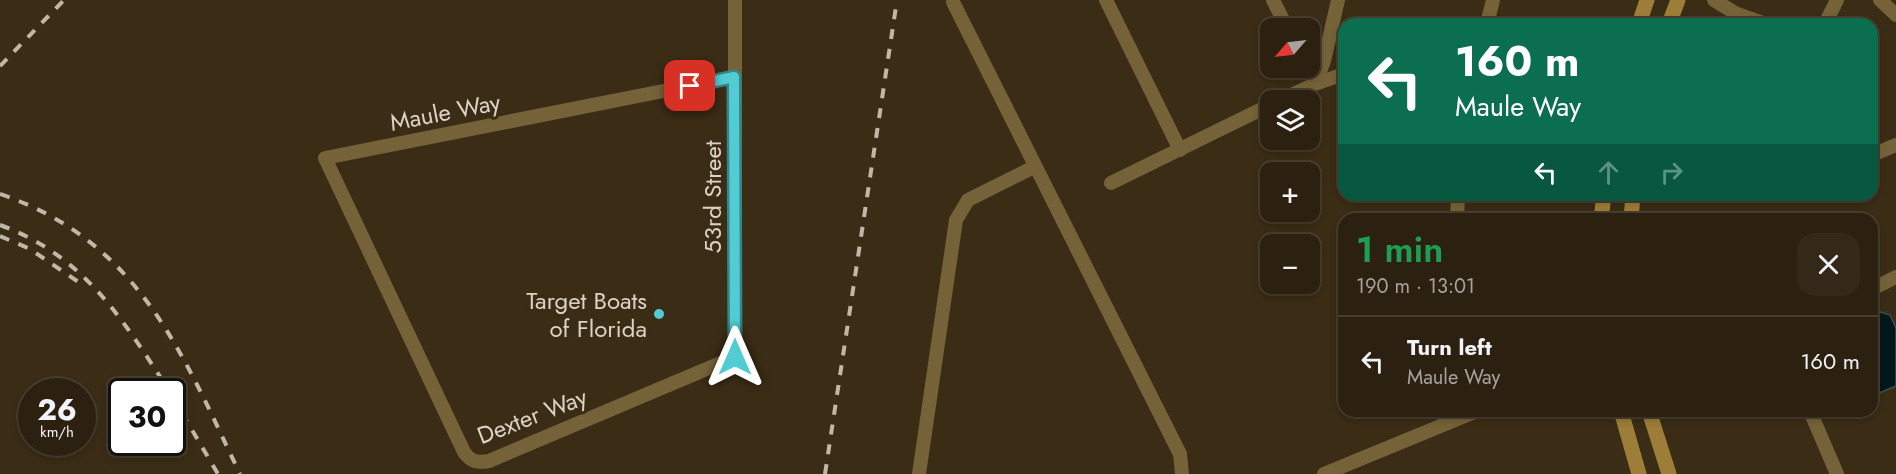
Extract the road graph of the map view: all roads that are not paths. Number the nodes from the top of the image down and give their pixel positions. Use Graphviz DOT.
graph roads {
  1 [pos="735,0"];
  2 [pos="1106,0"];
  3 [pos="1273,0"];
  4 [pos="1338,0"];
  5 [pos="1493,0"];
  6 [pos="1647,0"];
  7 [pos="1678,0"];
  8 [pos="1714,0"];
  9 [pos="1838,0"];
  10 [pos="1880,0"];
  11 [pos="953,2"];
  12 [pos="1896,15"];
  13 [pos="1282,18"];
  14 [pos="1488,18"];
  15 [pos="1641,18"];
  16 [pos="1671,18"];
  17 [pos="1749,18"];
  18 [pos="1828,18"];
  19 [pos="1338,76"];
  20 [pos="734,77"];
  21 [pos="1312,78"];
  22 [pos="1315,84"];
  23 [pos="1302,90"];
  24 [pos="1260,110"];
  25 [pos="1896,145"];
  26 [pos="1180,150"];
  27 [pos="1878,152"];
  28 [pos="1034,167"];
  29 [pos="1111,183"];
  30 [pos="1896,277"];
  31 [pos="1878,286"];
  32 [pos="394,306"];
  33 [pos="735,357"];
  34 [pos="1459,417"];
  35 [pos="1623,417"];
  36 [pos="1651,417"];
  37 [pos="1813,417"];
  38 [pos="919,474"];
  39 [pos="1182,474"];
  40 [pos="1324,474"];
  41 [pos="1639,474"];
  42 [pos="1669,474"];
  43 [pos="1837,474"];
  1 -- 20 [label="street, 53rd Street"];
  2 -- 26 [label="street"];
  3 -- 13 [label="street"];
  4 -- 22 [label="street"];
  5 -- 14 [label="street"];
  6 -- 15 [label="main road"];
  7 -- 16 [label="main road"];
  8 -- 17 [label="street"];
  9 -- 18 [label="street"];
  10 -- 12 [label="street"];
  11 -- 28 [label="street"];
  19 -- 22 [label="street"];
  20 -- 32 [label="street, Maule Way"];
  20 -- 33 [label="street, 53rd Street"];
  21 -- 22 [label="street"];
  22 -- 23 [label="street"];
  24 -- 26 [label="street"];
  25 -- 27 [label="street"];
  26 -- 29 [label="street"];
  28 -- 38 [label="street"];
  28 -- 39 [label="street"];
  30 -- 31 [label="street"];
  32 -- 33 [label="street, Dexter Way"];
  34 -- 40 [label="street"];
  35 -- 41 [label="main road"];
  36 -- 42 [label="main road"];
  37 -- 43 [label="street"];
}
